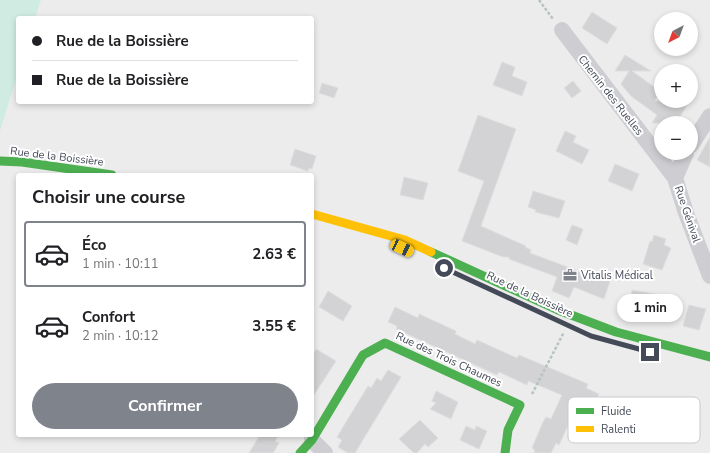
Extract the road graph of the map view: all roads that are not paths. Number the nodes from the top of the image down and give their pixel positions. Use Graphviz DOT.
graph roads {
  1 [pos="562,30"];
  2 [pos="710,116"];
  3 [pos="698,134"];
  4 [pos="683,160"];
  5 [pos="0,161"];
  6 [pos="98,173"];
  7 [pos="675,178"];
  8 [pos="314,214"];
  9 [pos="346,222"];
  10 [pos="710,276"];
  11 [pos="542,313"];
  12 [pos="710,357"];
  13 [pos="314,437"];
  14 [pos="314,437"];
  15 [pos="312,440"];
  16 [pos="300,453"];
  17 [pos="325,453"];
  18 [pos="505,453"];
  1 -- 7 [label="street, Chemin des Ruelles"];
  2 -- 3 [label="street"];
  4 -- 7 [label="street, Rue Génival"];
  5 -- 6 [label="main road, Rue de la Boissière"];
  7 -- 10 [label="street, Rue Génival"];
  8 -- 9 [label="main road, Rue de la Boissière"];
  9 -- 11 [label="main road, Rue de la Boissière"];
  9 -- 12 [label="main road, Rue de la Boissière"];
  13 -- 15 [label="main road, Rue des Trois Chaumes"];
  14 -- 18 [label="main road, Rue des Trois Chaumes"];
  15 -- 16 [label="main road, Rue des Trois Chaumes"];
  15 -- 17 [label="street"];
}
